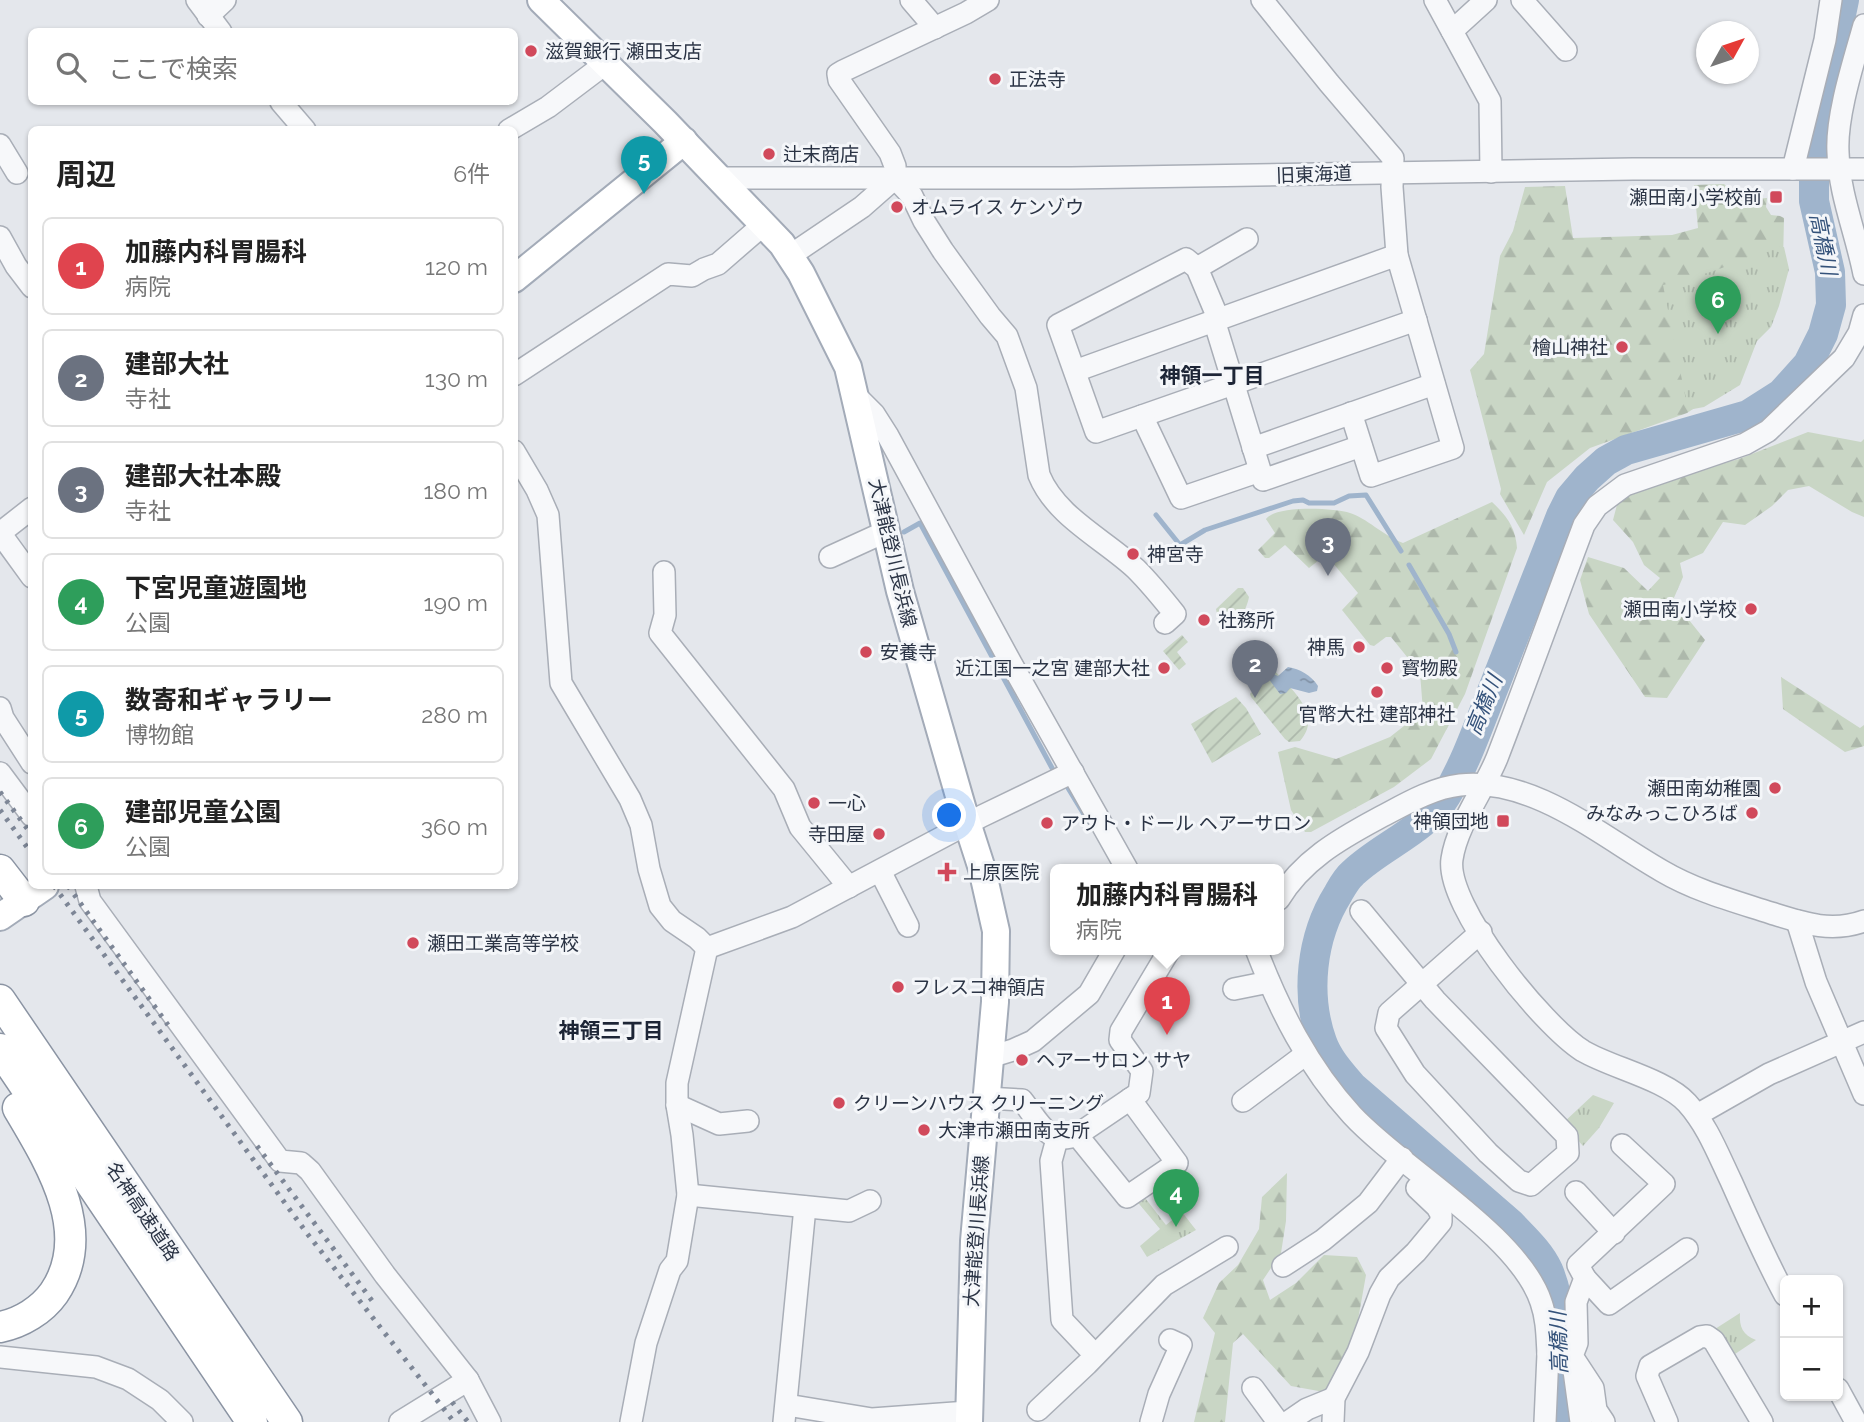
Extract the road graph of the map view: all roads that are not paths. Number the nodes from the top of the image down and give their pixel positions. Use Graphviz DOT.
graph roads {
  1 [pos="225,0"];
  2 [pos="541,0"];
  3 [pos="911,0"];
  4 [pos="988,0"];
  5 [pos="1262,0"];
  6 [pos="1435,0"];
  7 [pos="1486,0"];
  8 [pos="1522,0"];
  9 [pos="1831,0"];
  10 [pos="208,16"];
  11 [pos="1864,25"];
  12 [pos="935,28"];
  13 [pos="1452,32"];
  14 [pos="1566,50"];
  15 [pos="605,64"];
  16 [pos="284,105"];
  17 [pos="302,126"];
  18 [pos="516,126"];
  19 [pos="684,141"];
  20 [pos="0,145"];
  21 [pos="1797,169"];
  22 [pos="1836,169"];
  23 [pos="1864,169"];
  24 [pos="1393,172"];
  25 [pos="1491,172"];
  26 [pos="17,173"];
  27 [pos="720,178"];
  28 [pos="895,178"];
  29 [pos="764,224"];
  30 [pos="0,236"];
  31 [pos="1247,239"];
  32 [pos="791,255"];
  33 [pos="1397,255"];
  34 [pos="1197,268"];
  35 [pos="1864,274"];
  36 [pos="518,276"];
  37 [pos="28,282"];
  38 [pos="1864,315"];
  39 [pos="1216,319"];
  40 [pos="1416,320"];
  41 [pos="1075,371"];
  42 [pos="518,372"];
  43 [pos="1434,384"];
  44 [pos="1234,385"];
  45 [pos="856,396"];
  46 [pos="1351,413"];
  47 [pos="1142,416"];
  48 [pos="1361,446"];
  49 [pos="1253,448"];
  50 [pos="518,458"];
  51 [pos="1260,471"];
  52 [pos="28,511"];
  53 [pos="887,531"];
  54 [pos="830,557"];
  55 [pos="28,572"];
  56 [pos="664,572"];
  57 [pos="1165,623"];
  58 [pos="0,708"];
  59 [pos="28,758"];
  60 [pos="1073,772"];
  61 [pos="0,773"];
  62 [pos="1478,785"];
  63 [pos="28,811"];
  64 [pos="968,824"];
  65 [pos="1124,864"];
  66 [pos="0,870"];
  67 [pos="880,871"];
  68 [pos="849,887"];
  69 [pos="87,889"];
  70 [pos="1284,892"];
  71 [pos="23,901"];
  72 [pos="1361,911"];
  73 [pos="1797,921"];
  74 [pos="1864,921"];
  75 [pos="908,926"];
  76 [pos="1481,932"];
  77 [pos="707,948"];
  78 [pos="1112,955"];
  79 [pos="1166,955"];
  80 [pos="1258,955"];
  81 [pos="1269,982"];
  82 [pos="1422,984"];
  83 [pos="1234,989"];
  84 [pos="0,1000"];
  85 [pos="1864,1032"];
  86 [pos="1841,1042"];
  87 [pos="0,1049"];
  88 [pos="1306,1054"];
  89 [pos="990,1057"];
  90 [pos="0,1079"];
  91 [pos="1864,1094"];
  92 [pos="986,1098"];
  93 [pos="1130,1099"];
  94 [pos="1243,1101"];
  95 [pos="677,1105"];
  96 [pos="1697,1115"];
  97 [pos="748,1121"];
  98 [pos="1067,1137"];
  99 [pos="1622,1145"];
  100 [pos="1399,1163"];
  101 [pos="1576,1192"];
  102 [pos="688,1195"];
  103 [pos="870,1201"];
  104 [pos="805,1206"];
  105 [pos="1614,1233"];
  106 [pos="1227,1247"];
  107 [pos="1687,1250"];
  108 [pos="1283,1266"];
  109 [pos="1585,1278"];
  110 [pos="1780,1284"];
  111 [pos="0,1327"];
  112 [pos="1170,1340"];
  113 [pos="1095,1355"];
  114 [pos="1561,1355"];
  115 [pos="0,1357"];
  116 [pos="468,1380"];
  117 [pos="1253,1388"];
  118 [pos="1334,1398"];
  119 [pos="1843,1398"];
  120 [pos="1038,1410"];
  121 [pos="786,1413"];
  122 [pos="969,1417"];
  123 [pos="872,1420"];
  124 [pos="182,1422"];
  125 [pos="252,1422"];
  126 [pos="286,1422"];
  127 [pos="400,1422"];
  128 [pos="489,1422"];
  129 [pos="631,1422"];
  130 [pos="1150,1422"];
  131 [pos="1278,1422"];
  132 [pos="1288,1422"];
  133 [pos="1333,1422"];
  134 [pos="1545,1422"];
  135 [pos="1581,1422"];
  136 [pos="1604,1422"];
  137 [pos="1667,1422"];
  138 [pos="1762,1422"];
  139 [pos="1856,1422"];
  1 -- 10 [label="street"];
  2 -- 15 [label="main road, 大津能登川長浜線"];
  3 -- 12 [label="street"];
  4 -- 12 [label="street"];
  5 -- 24 [label="street"];
  6 -- 13 [label="street"];
  7 -- 13 [label="street"];
  8 -- 14 [label="street"];
  9 -- 21 [label="street"];
  11 -- 22 [label="street"];
  12 -- 28 [label="street"];
  13 -- 25 [label="street"];
  15 -- 18 [label="street"];
  15 -- 19 [label="main road, 大津能登川長浜線"];
  16 -- 17 [label="street"];
  19 -- 27 [label="main road, 大津能登川長浜線"];
  19 -- 36 [label="main road"];
  20 -- 26 [label="street"];
  21 -- 22 [label="street, 旧東海道"];
  21 -- 25 [label="street, 旧東海道"];
  22 -- 23 [label="street, 旧東海道"];
  22 -- 35 [label="street"];
  24 -- 25 [label="street, 旧東海道"];
  24 -- 28 [label="street, 旧東海道"];
  24 -- 33 [label="street"];
  27 -- 28 [label="street, 旧東海道"];
  27 -- 29 [label="main road, 大津能登川長浜線"];
  28 -- 32 [label="street"];
  28 -- 57 [label="street"];
  29 -- 32 [label="main road, 大津能登川長浜線"];
  29 -- 42 [label="street"];
  30 -- 37 [label="street"];
  31 -- 34 [label="street"];
  32 -- 45 [label="main road, 大津能登川長浜線"];
  33 -- 39 [label="street"];
  33 -- 40 [label="street"];
  34 -- 39 [label="street"];
  34 -- 41 [label="street"];
  38 -- 62 [label="street"];
  39 -- 41 [label="street"];
  39 -- 44 [label="street"];
  40 -- 43 [label="street"];
  40 -- 44 [label="street"];
  41 -- 47 [label="street"];
  43 -- 46 [label="street"];
  43 -- 48 [label="street"];
  44 -- 47 [label="street"];
  44 -- 49 [label="street"];
  45 -- 53 [label="main road, 大津能登川長浜線"];
  45 -- 60 [label="street"];
  46 -- 48 [label="street"];
  46 -- 49 [label="street"];
  47 -- 51 [label="street"];
  48 -- 51 [label="street"];
  49 -- 51 [label="street"];
  50 -- 77 [label="street"];
  52 -- 55 [label="street"];
  53 -- 54 [label="street"];
  53 -- 64 [label="main road, 大津能登川長浜線"];
  56 -- 68 [label="street"];
  58 -- 59 [label="street"];
  60 -- 64 [label="street"];
  60 -- 65 [label="street"];
  61 -- 63 [label="street"];
  62 -- 70 [label="street"];
  62 -- 73 [label="street"];
  62 -- 76 [label="street"];
  64 -- 67 [label="street"];
  64 -- 89 [label="main road, 大津能登川長浜線"];
  66 -- 71 [label="highway"];
  67 -- 68 [label="street"];
  67 -- 75 [label="street"];
  68 -- 77 [label="street"];
  69 -- 116 [label="street"];
  72 -- 82 [label="street"];
  73 -- 74 [label="street"];
  73 -- 86 [label="street"];
  76 -- 82 [label="street"];
  76 -- 96 [label="street"];
  77 -- 95 [label="street"];
  78 -- 89 [label="street"];
  79 -- 93 [label="street"];
  80 -- 81 [label="street"];
  81 -- 83 [label="street"];
  81 -- 88 [label="street"];
  82 -- 82 [label="street"];
  84 -- 126 [label="highway, 名神高速道路"];
  85 -- 86 [label="street"];
  86 -- 91 [label="street"];
  86 -- 96 [label="street"];
  87 -- 125 [label="highway, 名神高速道路"];
  88 -- 94 [label="street"];
  88 -- 100 [label="street"];
  89 -- 92 [label="main road, 大津能登川長浜線"];
  90 -- 111 [label="highway"];
  92 -- 98 [label="street"];
  92 -- 122 [label="main road, 大津能登川長浜線"];
  93 -- 98 [label="street"];
  93 -- 98 [label="street"];
  95 -- 97 [label="street"];
  95 -- 102 [label="street"];
  96 -- 110 [label="street"];
  98 -- 113 [label="street"];
  99 -- 105 [label="street"];
  100 -- 108 [label="street"];
  100 -- 114 [label="street"];
  100 -- 118 [label="street"];
  101 -- 105 [label="street"];
  102 -- 104 [label="street"];
  102 -- 129 [label="street"];
  103 -- 104 [label="street"];
  104 -- 121 [label="street"];
  105 -- 109 [label="street"];
  106 -- 113 [label="street"];
  107 -- 109 [label="street"];
  109 -- 114 [label="street"];
  112 -- 130 [label="street"];
  113 -- 120 [label="street"];
  114 -- 134 [label="street"];
  114 -- 135 [label="street"];
  114 -- 136 [label="street"];
  115 -- 124 [label="street"];
  116 -- 127 [label="street"];
  116 -- 128 [label="street"];
  117 -- 131 [label="street"];
  118 -- 132 [label="street"];
  118 -- 133 [label="street"];
  119 -- 139 [label="street"];
  121 -- 123 [label="street"];
  122 -- 123 [label="street"];
  137 -- 138 [label="street"];
}
